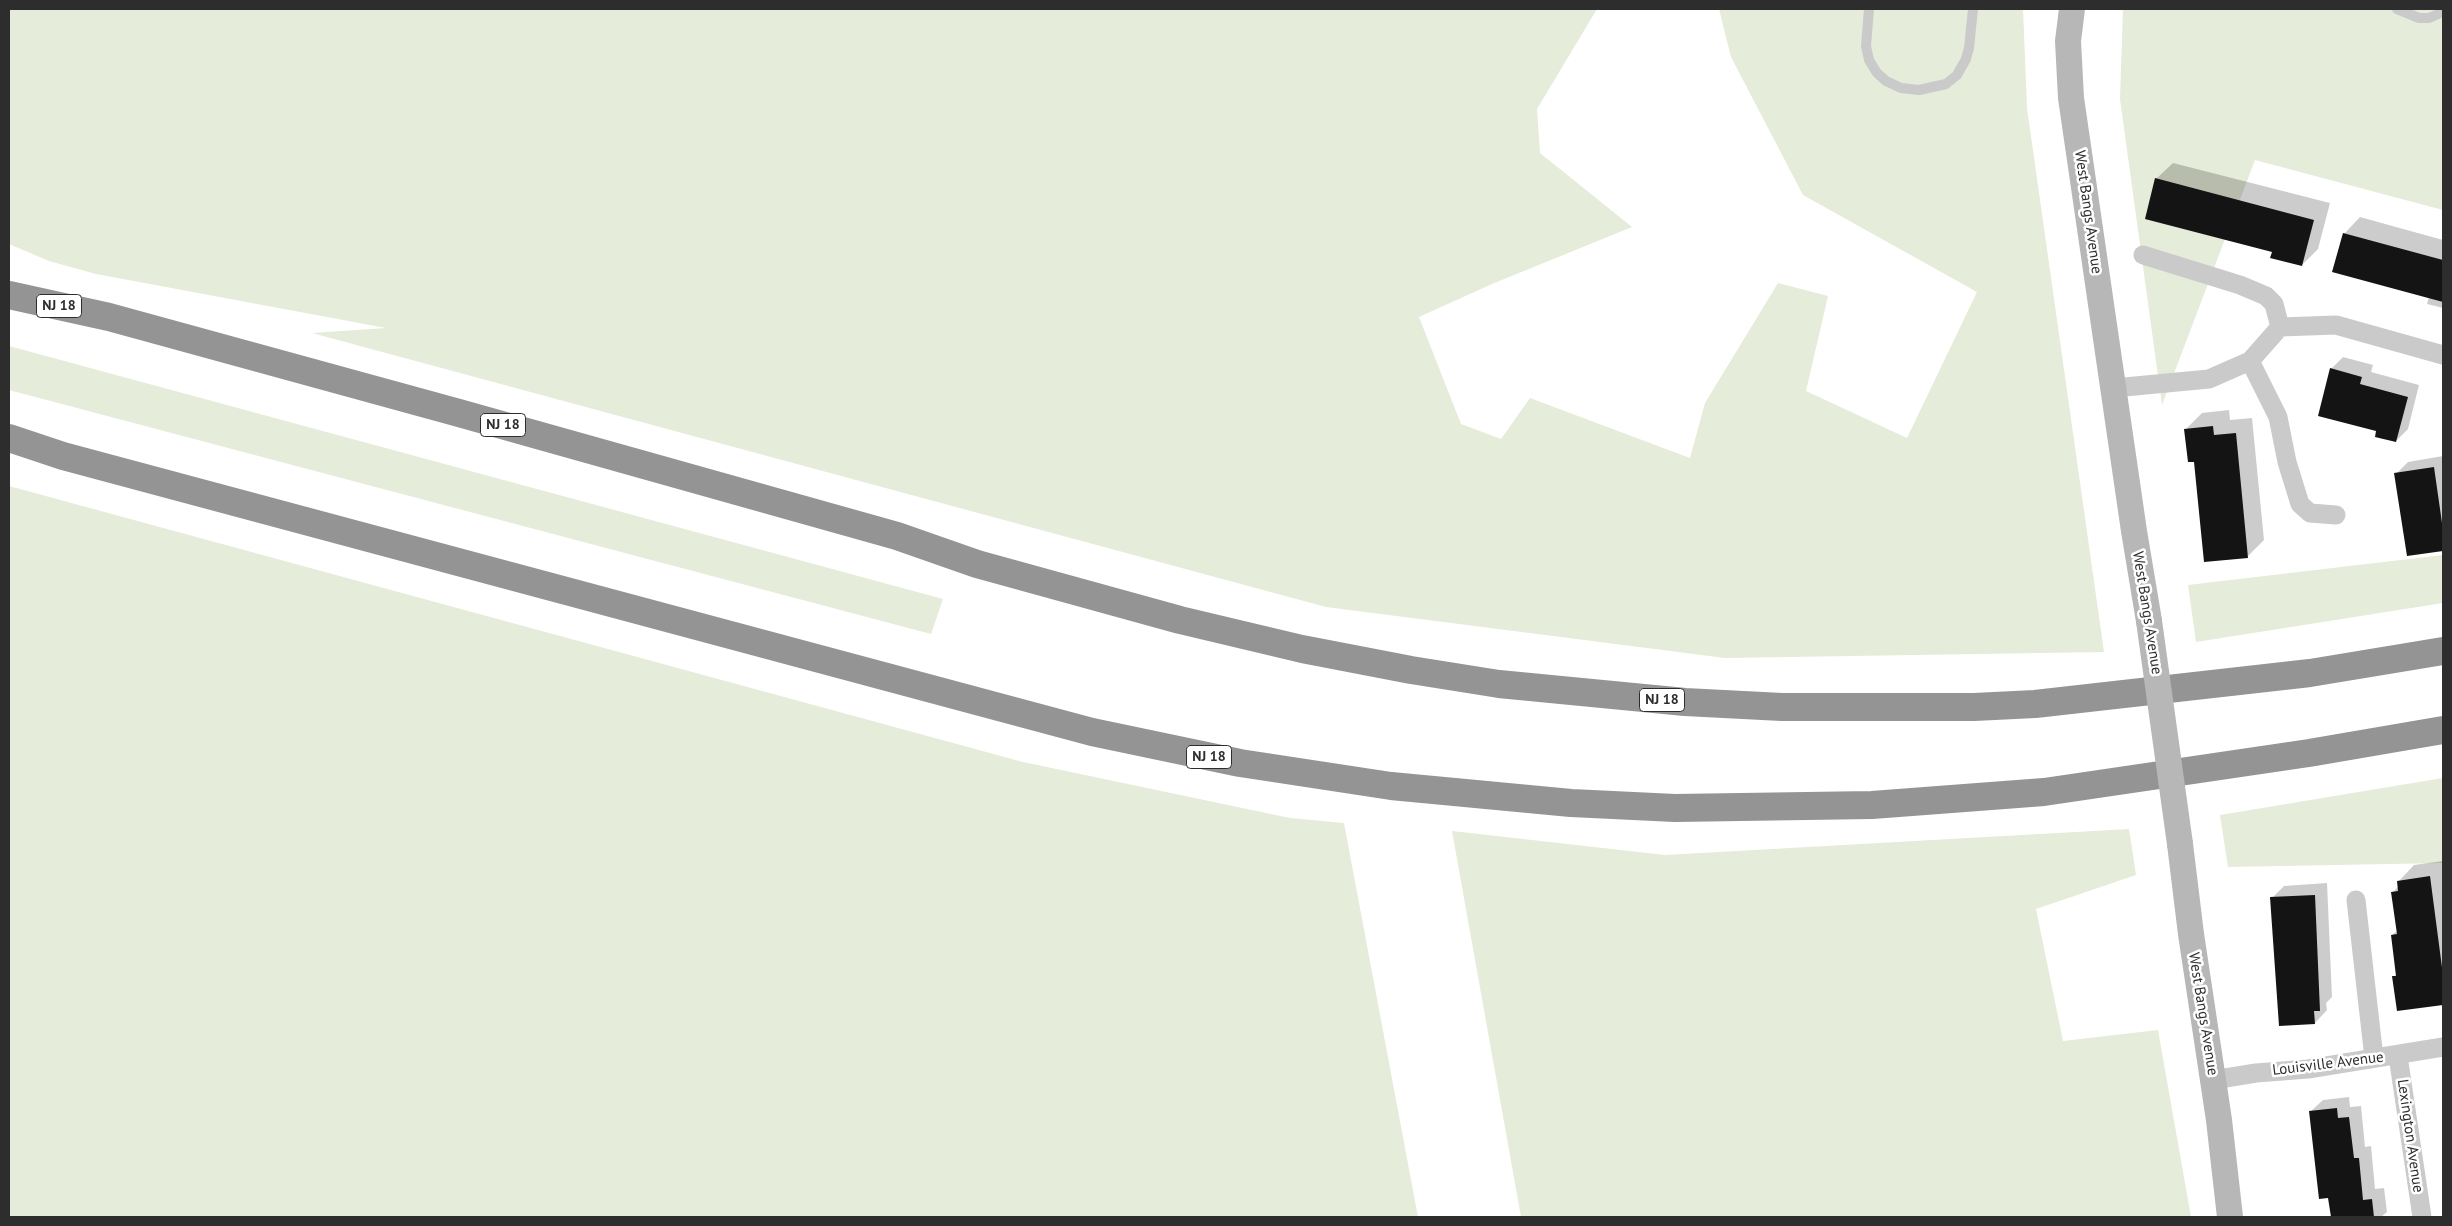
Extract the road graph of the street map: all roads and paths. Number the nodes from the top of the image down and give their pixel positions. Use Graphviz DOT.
graph roads {
  1 [pos="1870,9"];
  2 [pos="1973,9"];
  3 [pos="2072,9"];
  4 [pos="2397,9"];
  5 [pos="2443,12"];
  6 [pos="2143,256"];
  7 [pos="9,275"];
  8 [pos="9,295"];
  9 [pos="109,317"];
  10 [pos="2280,327"];
  11 [pos="2443,355"];
  12 [pos="2250,361"];
  13 [pos="2114,388"];
  14 [pos="9,438"];
  15 [pos="9,447"];
  16 [pos="63,456"];
  17 [pos="2336,515"];
  18 [pos="2443,651"];
  19 [pos="2443,730"];
  20 [pos="2356,900"];
  21 [pos="2443,1047"];
  22 [pos="2398,1056"];
  23 [pos="2374,1058"];
  24 [pos="2213,1080"];
  25 [pos="2230,1217"];
  26 [pos="2422,1217"];
  1 -- 2 [label="lane"];
  3 -- 13 [label="street, West Bangs Avenue"];
  4 -- 5 [label="lane"];
  6 -- 10 [label="street"];
  7 -- 9 [label="highway"];
  8 -- 9 [label="highway, NJ 18"];
  9 -- 18 [label="highway, NJ 18"];
  10 -- 11 [label="street"];
  10 -- 12 [label="street"];
  12 -- 13 [label="street"];
  12 -- 17 [label="street"];
  13 -- 24 [label="street, West Bangs Avenue, bridge"];
  14 -- 16 [label="highway, NJ 18"];
  15 -- 16 [label="highway"];
  16 -- 19 [label="highway, NJ 18"];
  20 -- 23 [label="street"];
  21 -- 22 [label="street, Louisville Avenue"];
  22 -- 23 [label="street, Louisville Avenue"];
  22 -- 26 [label="street, Lexington Avenue"];
  23 -- 24 [label="street, Louisville Avenue"];
  24 -- 25 [label="street, West Bangs Avenue"];
}
